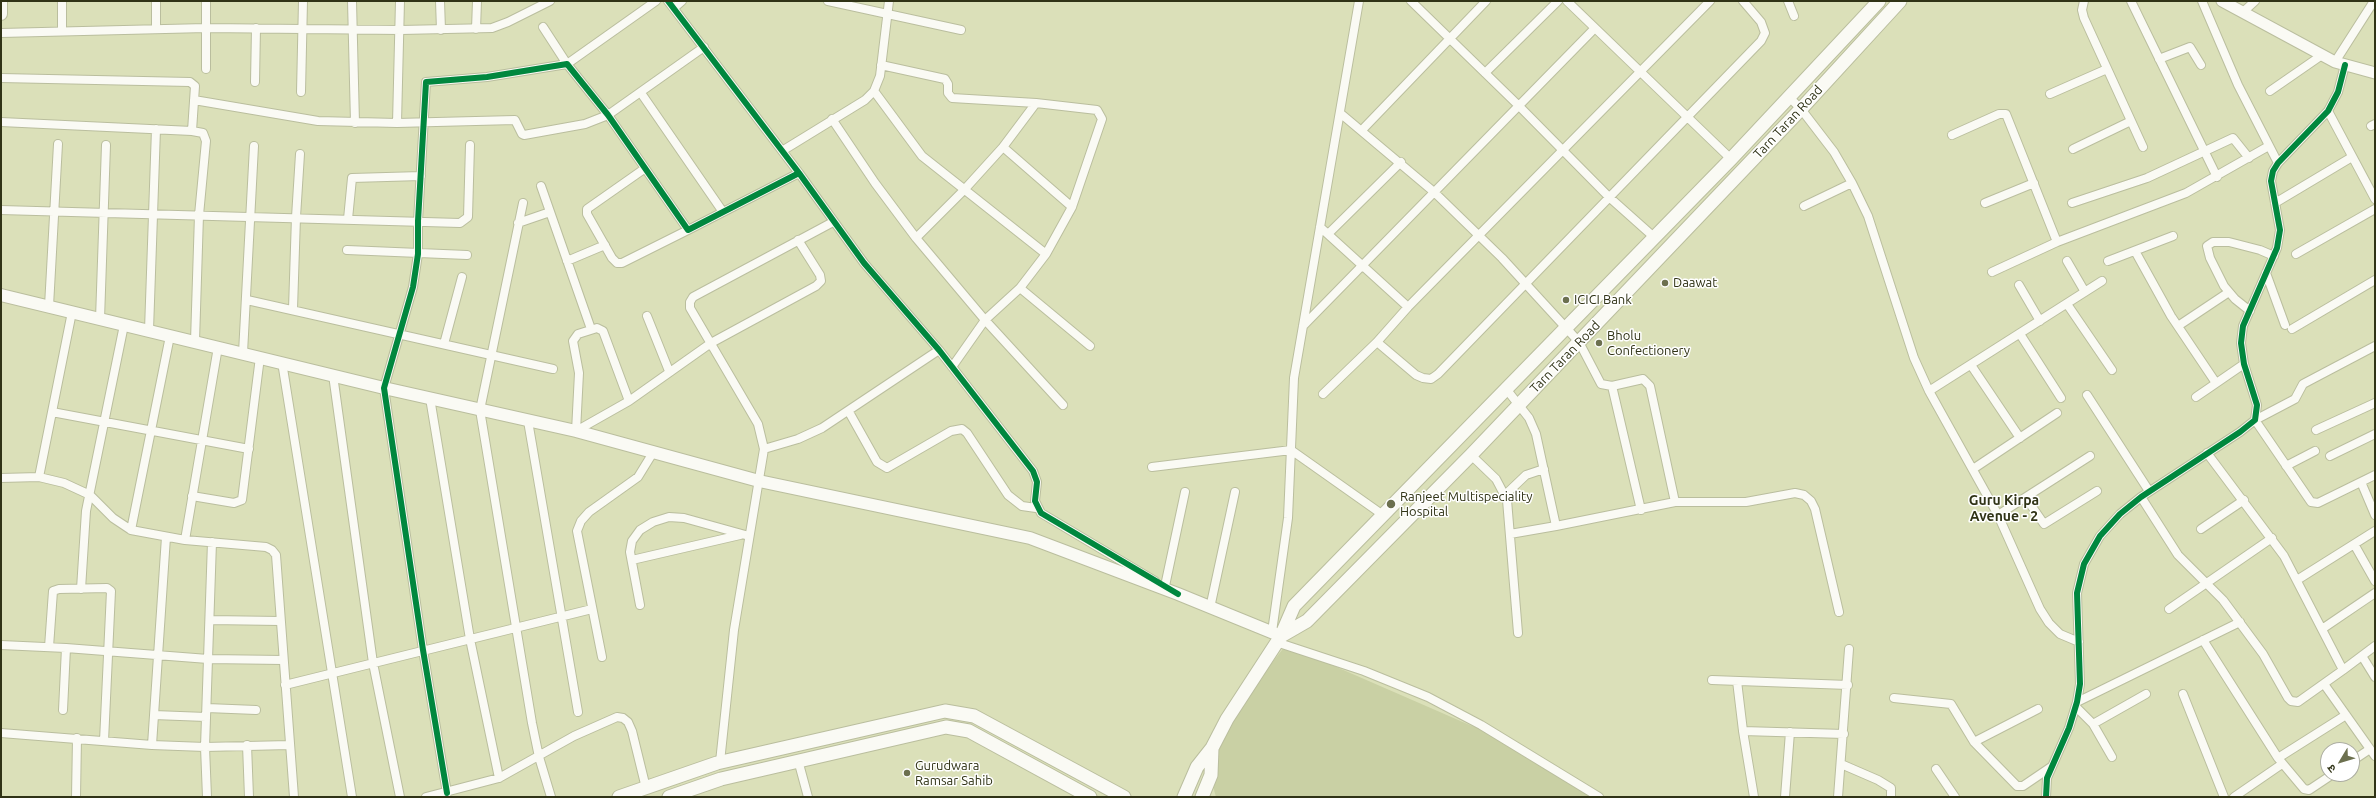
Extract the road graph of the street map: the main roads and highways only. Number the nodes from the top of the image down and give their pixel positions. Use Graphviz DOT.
graph roads {
  1 [pos="1,1"];
  2 [pos="1879,1"];
  3 [pos="1900,1"];
  4 [pos="1,14"];
  5 [pos="1,295"];
  6 [pos="1276,637"];
  7 [pos="1212,748"];
  8 [pos="619,797"];
  9 [pos="669,797"];
  10 [pos="1090,797"];
  11 [pos="1124,797"];
  12 [pos="1184,797"];
  13 [pos="1202,797"];
  1 -- 4 [label="main road"];
  2 -- 6 [label="main road, Tarn Taran Road"];
  3 -- 6 [label="main road, Tarn Taran Road"];
  5 -- 6 [label="main road"];
  6 -- 7 [label="main road"];
  7 -- 12 [label="main road"];
  7 -- 13 [label="main road"];
  8 -- 11 [label="main road"];
  9 -- 10 [label="main road"];
}
